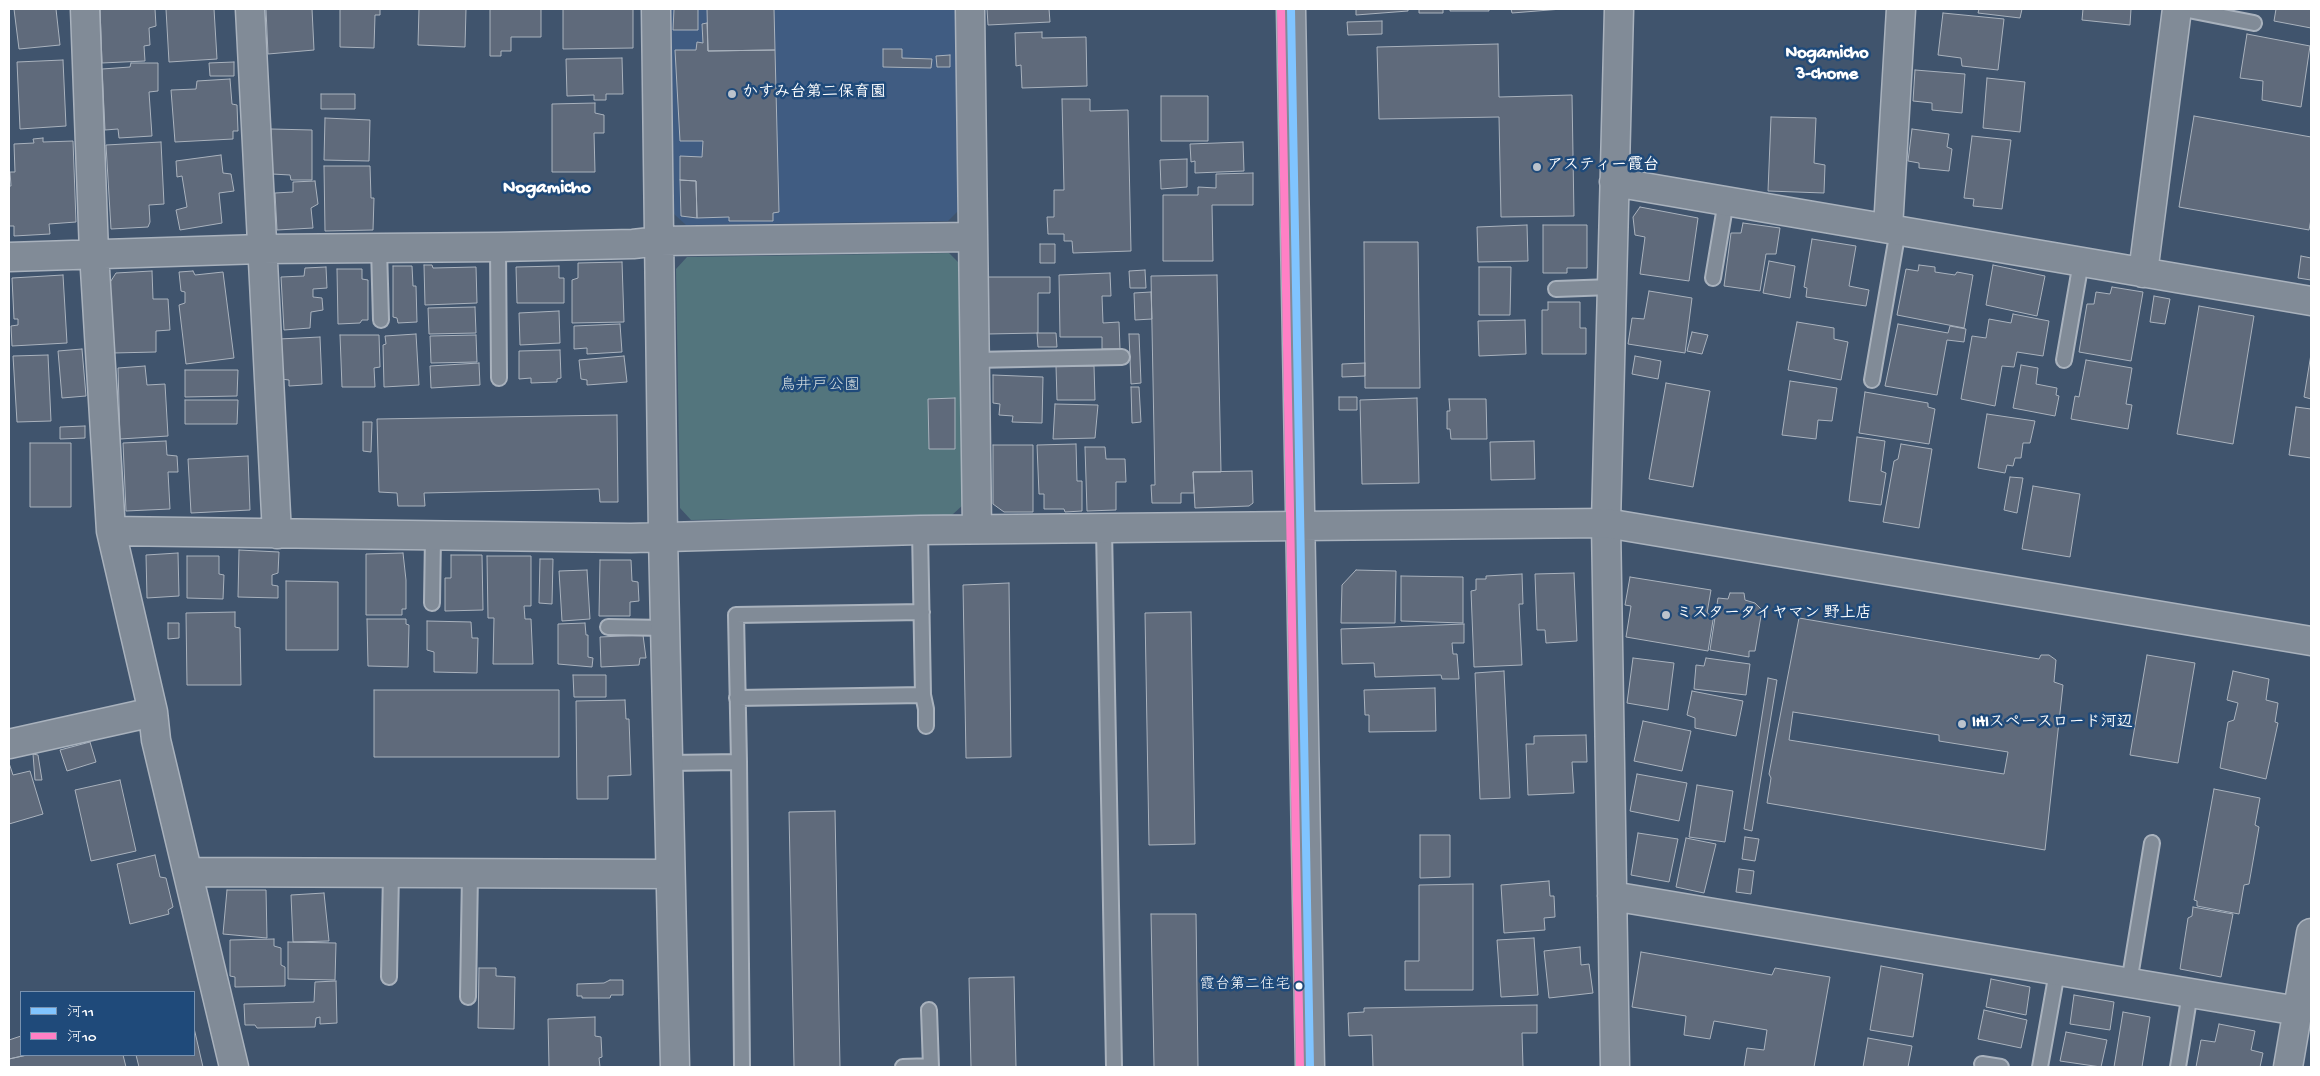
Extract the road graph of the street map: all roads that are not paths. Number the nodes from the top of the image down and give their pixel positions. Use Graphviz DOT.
graph roads {
  1 [pos="85,9"];
  2 [pos="250,9"];
  3 [pos="656,9"];
  4 [pos="970,9"];
  5 [pos="1292,9"];
  6 [pos="1618,9"];
  7 [pos="1901,9"];
  8 [pos="2177,9"];
  9 [pos="2183,9"];
  10 [pos="2254,23"];
  11 [pos="1614,182"];
  12 [pos="1726,201"];
  13 [pos="1893,229"];
  14 [pos="972,237"];
  15 [pos="660,241"];
  16 [pos="498,247"];
  17 [pos="379,248"];
  18 [pos="262,249"];
  19 [pos="94,253"];
  20 [pos="9,257"];
  21 [pos="2081,262"];
  22 [pos="2144,273"];
  23 [pos="1713,278"];
  24 [pos="1612,287"];
  25 [pos="1556,289"];
  26 [pos="2311,301"];
  27 [pos="381,320"];
  28 [pos="1122,357"];
  29 [pos="974,360"];
  30 [pos="2064,360"];
  31 [pos="499,378"];
  32 [pos="1872,380"];
  33 [pos="1606,523"];
  34 [pos="1301,526"];
  35 [pos="1104,528"];
  36 [pos="920,530"];
  37 [pos="977,530"];
  38 [pos="111,531"];
  39 [pos="277,534"];
  40 [pos="433,536"];
  41 [pos="663,536"];
  42 [pos="432,603"];
  43 [pos="922,612"];
  44 [pos="608,627"];
  45 [pos="666,628"];
  46 [pos="2311,641"];
  47 [pos="923,695"];
  48 [pos="737,698"];
  49 [pos="153,712"];
  50 [pos="926,726"];
  51 [pos="9,744"];
  52 [pos="739,762"];
  53 [pos="669,763"];
  54 [pos="2152,843"];
  55 [pos="188,872"];
  56 [pos="391,873"];
  57 [pos="470,873"];
  58 [pos="670,874"];
  59 [pos="1612,896"];
  60 [pos="2311,933"];
  61 [pos="2058,972"];
  62 [pos="390,977"];
  63 [pos="2129,983"];
  64 [pos="2190,993"];
  65 [pos="468,997"];
  66 [pos="930,1010"];
  67 [pos="2298,1011"];
  68 [pos="1982,1064"];
  69 [pos="234,1067"];
  70 [pos="675,1067"];
  71 [pos="742,1067"];
  72 [pos="903,1067"];
  73 [pos="931,1067"];
  74 [pos="1114,1067"];
  75 [pos="1310,1067"];
  76 [pos="1615,1067"];
  77 [pos="2001,1067"];
  78 [pos="2040,1067"];
  79 [pos="2178,1067"];
  80 [pos="2288,1067"];
  1 -- 19 [label="street"];
  2 -- 18 [label="street"];
  3 -- 15 [label="street"];
  4 -- 14 [label="street"];
  5 -- 34 [label="street"];
  6 -- 11 [label="street"];
  7 -- 13 [label="street"];
  8 -- 22 [label="street"];
  9 -- 10 [label="lane"];
  11 -- 12 [label="street"];
  11 -- 24 [label="street"];
  12 -- 13 [label="street"];
  12 -- 23 [label="lane"];
  13 -- 21 [label="street"];
  13 -- 32 [label="lane"];
  14 -- 15 [label="street"];
  14 -- 29 [label="street"];
  15 -- 16 [label="street"];
  15 -- 41 [label="street"];
  16 -- 17 [label="street"];
  16 -- 31 [label="lane"];
  17 -- 18 [label="street"];
  17 -- 27 [label="lane"];
  18 -- 19 [label="street"];
  18 -- 39 [label="street"];
  19 -- 20 [label="street"];
  19 -- 38 [label="street"];
  21 -- 22 [label="street"];
  21 -- 30 [label="lane"];
  22 -- 26 [label="street"];
  24 -- 25 [label="lane"];
  24 -- 33 [label="street"];
  28 -- 29 [label="lane"];
  29 -- 37 [label="street"];
  33 -- 34 [label="street"];
  33 -- 46 [label="street"];
  33 -- 59 [label="street"];
  34 -- 35 [label="street"];
  34 -- 75 [label="street"];
  35 -- 37 [label="street"];
  35 -- 74 [label="lane"];
  36 -- 37 [label="street"];
  36 -- 41 [label="street"];
  36 -- 43 [label="lane"];
  38 -- 39 [label="street"];
  38 -- 49 [label="street"];
  39 -- 40 [label="street"];
  40 -- 41 [label="street"];
  40 -- 42 [label="lane"];
  41 -- 45 [label="street"];
  43 -- 47 [label="lane"];
  43 -- 48 [label="lane"];
  44 -- 45 [label="lane"];
  45 -- 53 [label="street"];
  47 -- 48 [label="lane"];
  47 -- 50 [label="lane"];
  48 -- 52 [label="lane"];
  49 -- 51 [label="street"];
  49 -- 55 [label="street"];
  52 -- 53 [label="lane"];
  52 -- 71 [label="lane"];
  53 -- 58 [label="street"];
  54 -- 63 [label="lane"];
  55 -- 56 [label="street"];
  55 -- 69 [label="street"];
  56 -- 57 [label="street"];
  56 -- 62 [label="lane"];
  57 -- 58 [label="street"];
  57 -- 65 [label="lane"];
  58 -- 70 [label="street"];
  59 -- 61 [label="street"];
  59 -- 76 [label="street"];
  60 -- 67 [label="street"];
  61 -- 63 [label="street"];
  61 -- 78 [label="lane"];
  63 -- 64 [label="street"];
  64 -- 67 [label="street"];
  64 -- 79 [label="lane"];
  66 -- 73 [label="lane"];
  67 -- 80 [label="street"];
  68 -- 77 [label="lane"];
  72 -- 73 [label="lane"];
}
